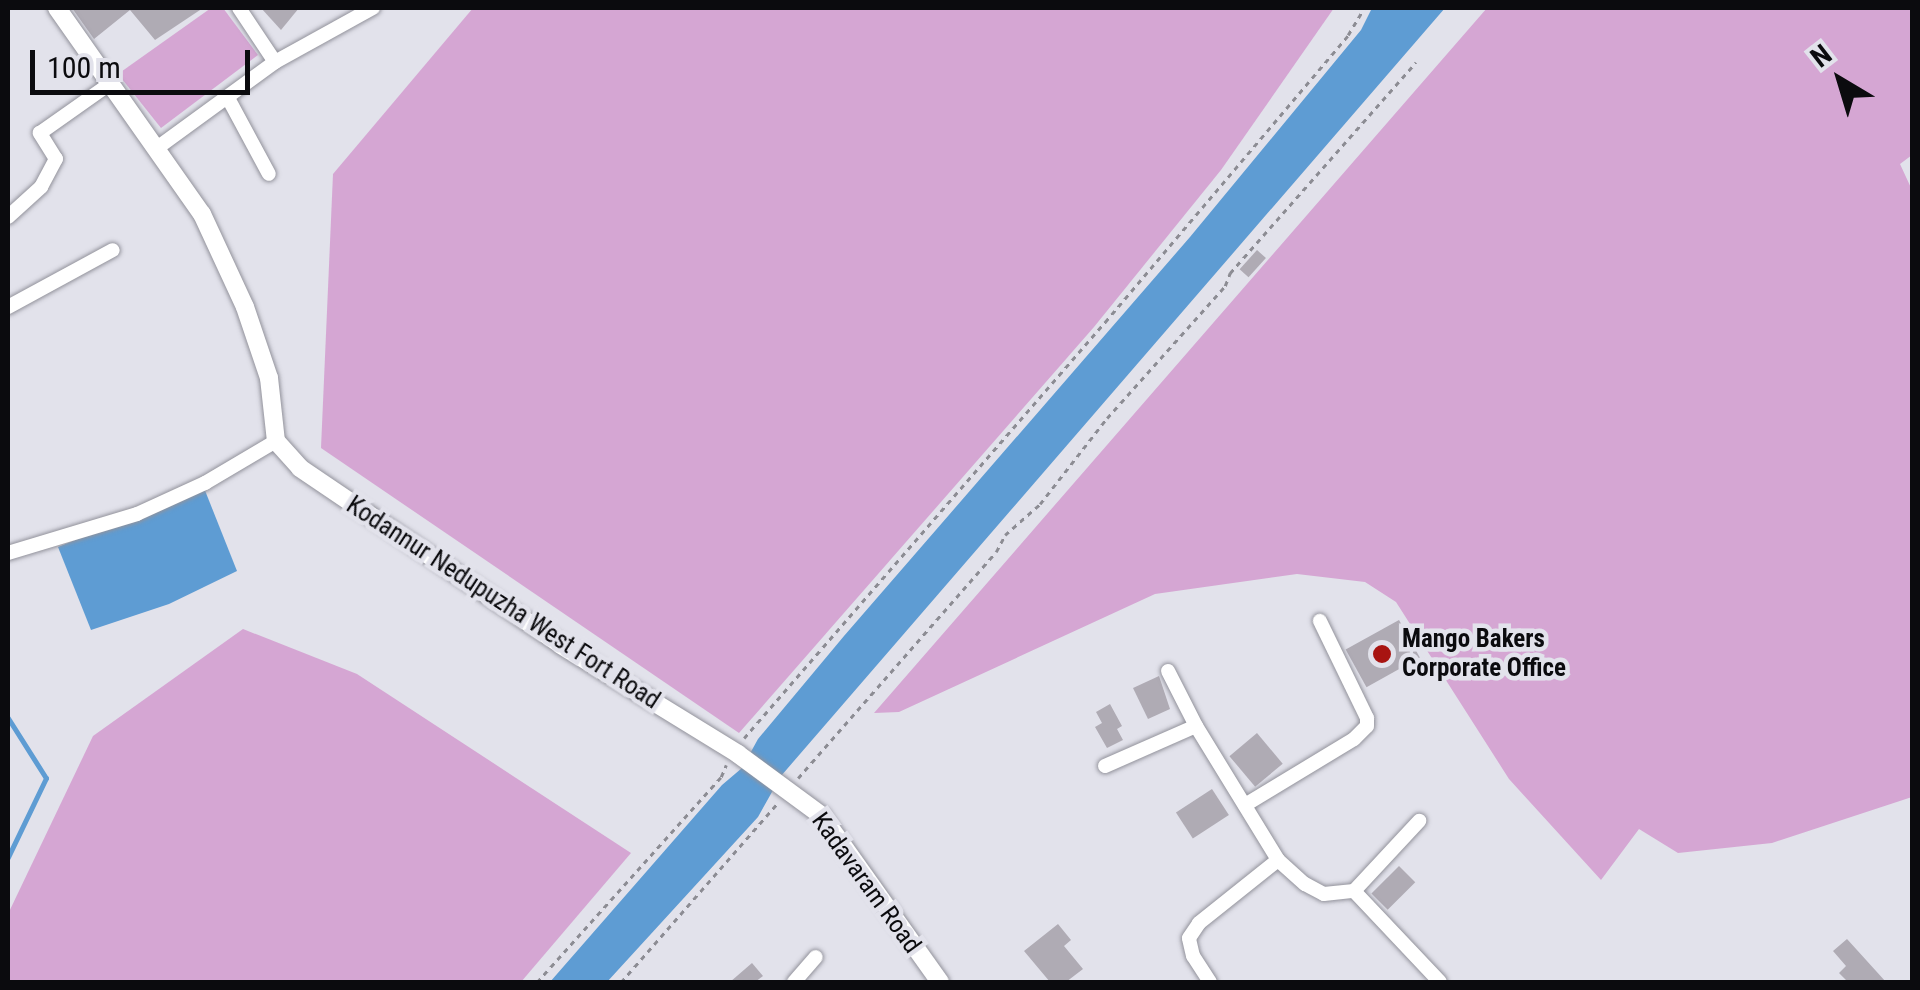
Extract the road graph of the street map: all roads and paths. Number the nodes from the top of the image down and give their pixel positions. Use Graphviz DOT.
graph roads {
  1 [pos="57,8"];
  2 [pos="239,8"];
  3 [pos="373,8"];
  4 [pos="1364,8"];
  5 [pos="276,62"];
  6 [pos="1416,62"];
  7 [pos="111,83"];
  8 [pos="228,98"];
  9 [pos="157,148"];
  10 [pos="269,174"];
  11 [pos="8,216"];
  12 [pos="114,250"];
  13 [pos="8,308"];
  14 [pos="276,441"];
  15 [pos="8,554"];
  16 [pos="1320,621"];
  17 [pos="1168,671"];
  18 [pos="1196,726"];
  19 [pos="736,752"];
  20 [pos="1105,766"];
  21 [pos="786,789"];
  22 [pos="1244,805"];
  23 [pos="1419,821"];
  24 [pos="1278,860"];
  25 [pos="1354,891"];
  26 [pos="816,957"];
  27 [pos="537,982"];
  28 [pos="621,982"];
  29 [pos="794,982"];
  30 [pos="940,982"];
  31 [pos="1210,982"];
  32 [pos="1440,982"];
  1 -- 7 [label="main road"];
  2 -- 5 [label="street"];
  3 -- 5 [label="street"];
  4 -- 19 [label="path"];
  5 -- 8 [label="street"];
  6 -- 21 [label="path"];
  7 -- 9 [label="main road"];
  7 -- 11 [label="street"];
  8 -- 9 [label="street"];
  8 -- 10 [label="street"];
  9 -- 14 [label="main road"];
  12 -- 13 [label="street"];
  14 -- 15 [label="street"];
  14 -- 19 [label="main road, Kodannur Nedupuzha West Fort Road"];
  16 -- 22 [label="street"];
  17 -- 18 [label="street"];
  18 -- 20 [label="street"];
  18 -- 22 [label="street"];
  19 -- 21 [label="main road, Kadavaram Road"];
  19 -- 27 [label="path"];
  21 -- 28 [label="path"];
  21 -- 30 [label="main road, Kadavaram Road"];
  22 -- 24 [label="street"];
  23 -- 25 [label="street"];
  24 -- 25 [label="street"];
  24 -- 31 [label="street"];
  25 -- 32 [label="street"];
  26 -- 29 [label="street"];
}
